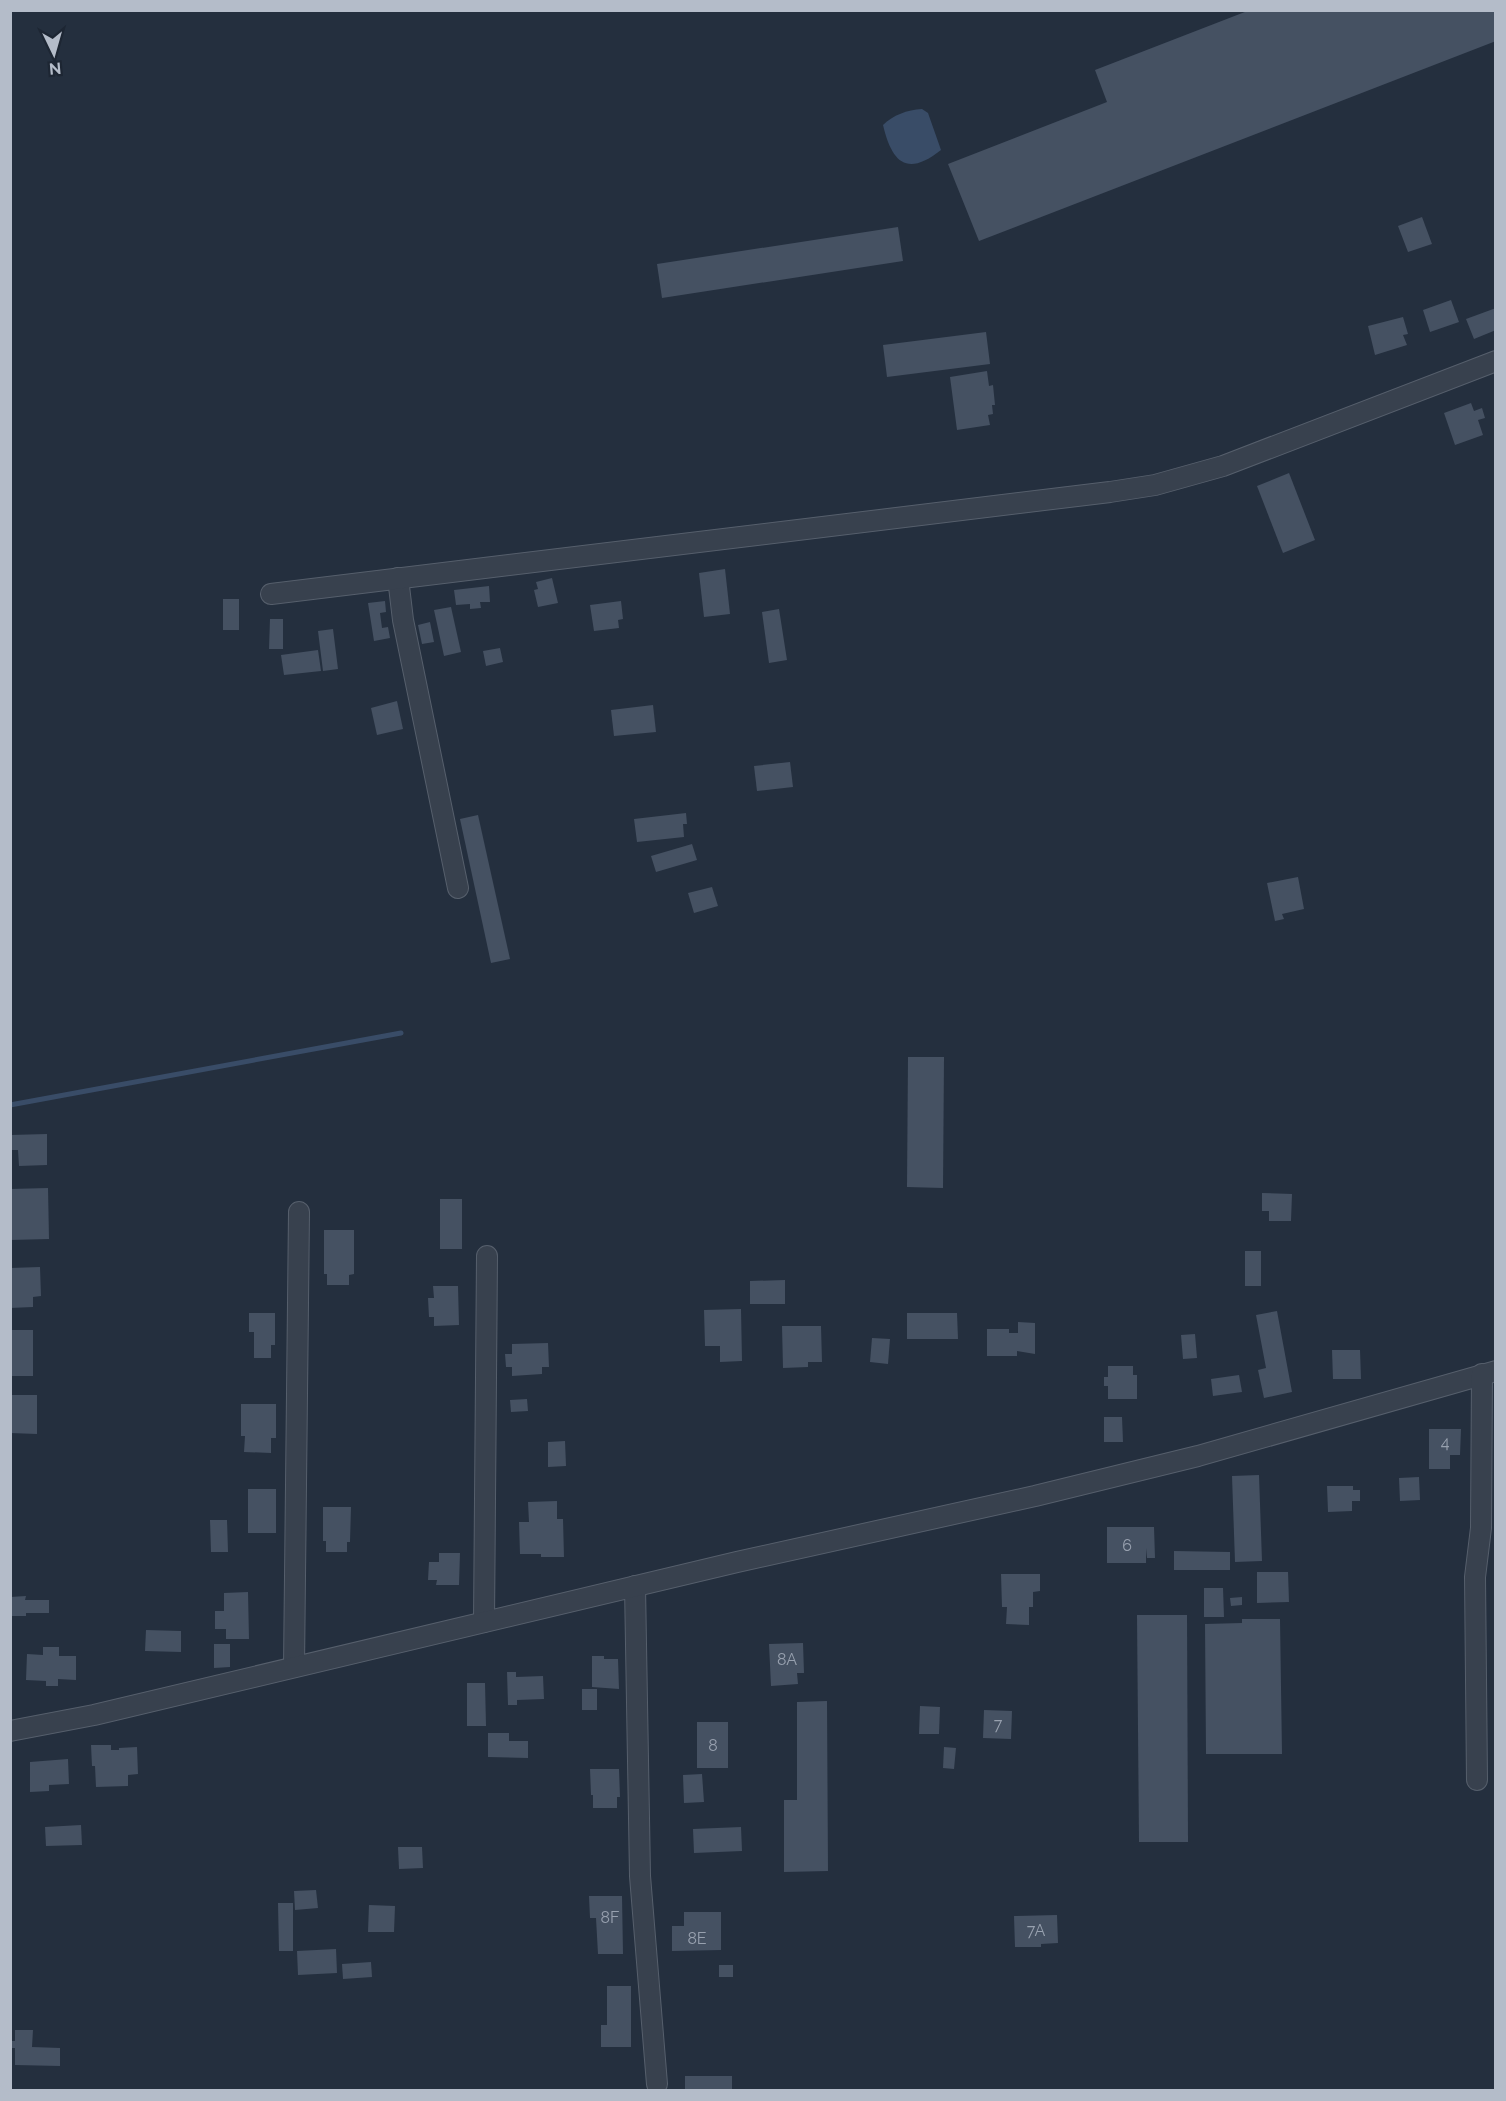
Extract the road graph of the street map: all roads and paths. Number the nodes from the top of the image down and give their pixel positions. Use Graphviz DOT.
graph roads {
  1 [pos="1496,361"];
  2 [pos="398,579"];
  3 [pos="271,594"];
  4 [pos="458,888"];
  5 [pos="299,1212"];
  6 [pos="487,1256"];
  7 [pos="1489,1372"];
  8 [pos="634,1586"];
  9 [pos="484,1622"];
  10 [pos="294,1667"];
  11 [pos="10,1731"];
  12 [pos="1477,1780"];
  13 [pos="657,2084"];
  1 -- 2 [label="street"];
  2 -- 3 [label="street"];
  2 -- 4 [label="street"];
  5 -- 10 [label="street"];
  6 -- 9 [label="street"];
  7 -- 8 [label="street"];
  7 -- 12 [label="street"];
  8 -- 9 [label="street"];
  8 -- 13 [label="street"];
  9 -- 10 [label="street"];
  10 -- 11 [label="street"];
}
